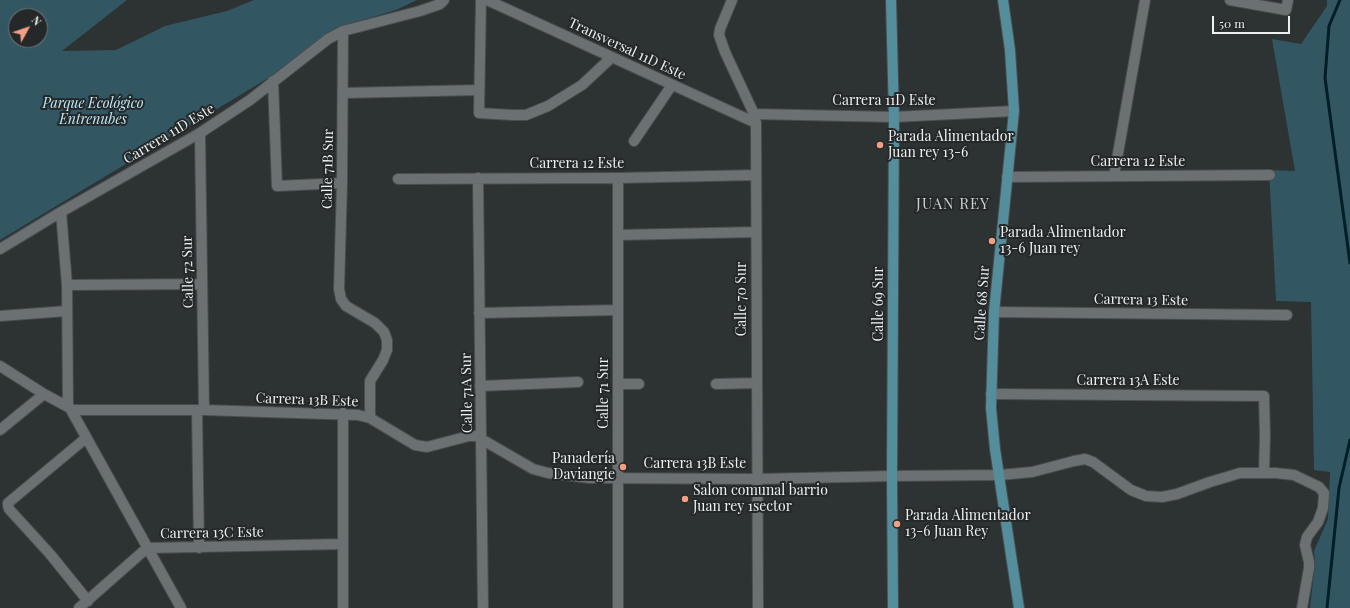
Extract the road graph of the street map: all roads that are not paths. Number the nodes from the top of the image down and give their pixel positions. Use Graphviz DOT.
graph roads {
  1 [pos="444,0"];
  2 [pos="480,0"];
  3 [pos="487,0"];
  4 [pos="732,0"];
  5 [pos="891,0"];
  6 [pos="1003,0"];
  7 [pos="1145,0"];
  8 [pos="1230,0"];
  9 [pos="1287,5"];
  10 [pos="343,31"];
  11 [pos="612,57"];
  12 [pos="273,81"];
  13 [pos="672,85"];
  14 [pos="479,90"];
  15 [pos="343,93"];
  16 [pos="1014,111"];
  17 [pos="894,117"];
  18 [pos="755,118"];
  19 [pos="200,133"];
  20 [pos="634,141"];
  21 [pos="756,175"];
  22 [pos="1270,175"];
  23 [pos="1114,176"];
  24 [pos="1007,177"];
  25 [pos="478,178"];
  26 [pos="618,178"];
  27 [pos="398,179"];
  28 [pos="342,183"];
  29 [pos="61,212"];
  30 [pos="756,232"];
  31 [pos="618,235"];
  32 [pos="0,249"];
  33 [pos="202,284"];
  34 [pos="67,285"];
  35 [pos="618,310"];
  36 [pos="67,311"];
  37 [pos="480,312"];
  38 [pos="994,312"];
  39 [pos="1287,315"];
  40 [pos="0,316"];
  41 [pos="0,366"];
  42 [pos="578,382"];
  43 [pos="757,383"];
  44 [pos="618,384"];
  45 [pos="639,384"];
  46 [pos="716,384"];
  47 [pos="480,386"];
  48 [pos="44,394"];
  49 [pos="991,394"];
  50 [pos="69,408"];
  51 [pos="201,410"];
  52 [pos="343,413"];
  53 [pos="370,418"];
  54 [pos="0,430"];
  55 [pos="86,438"];
  56 [pos="481,438"];
  57 [pos="1264,473"];
  58 [pos="1000,475"];
  59 [pos="892,476"];
  60 [pos="618,478"];
  61 [pos="758,479"];
  62 [pos="343,544"];
  63 [pos="147,548"];
  64 [pos="199,548"];
  65 [pos="88,601"];
  66 [pos="79,608"];
  67 [pos="181,608"];
  68 [pos="343,608"];
  69 [pos="484,608"];
  70 [pos="618,608"];
  71 [pos="758,608"];
  72 [pos="893,608"];
  73 [pos="1019,608"];
  74 [pos="1302,608"];
  1 -- 10 [label="street, Carrera 11D Este"];
  2 -- 14 [label="street"];
  3 -- 11 [label="street, Transversal 11D Este"];
  4 -- 18 [label="street, Calle 70 Sur"];
  5 -- 17 [label="street, Calle 69 Sur"];
  6 -- 16 [label="street, Calle 68 Sur"];
  7 -- 23 [label="street"];
  8 -- 9 [label="street"];
  10 -- 12 [label="street, Carrera 11D Este"];
  10 -- 15 [label="street, Calle 71B Sur"];
  11 -- 13 [label="street, Transversal 11D Este"];
  11 -- 14 [label="street"];
  12 -- 19 [label="street, Carrera 11D Este"];
  12 -- 28 [label="street"];
  13 -- 18 [label="street, Transversal 11D Este"];
  13 -- 20 [label="street"];
  14 -- 15 [label="street"];
  15 -- 28 [label="street, Calle 71B Sur"];
  16 -- 17 [label="street, Carrera 11D Este"];
  16 -- 24 [label="street, Calle 68 Sur"];
  17 -- 18 [label="street, Carrera 11D Este"];
  17 -- 59 [label="street, Calle 69 Sur"];
  18 -- 21 [label="street, Calle 70 Sur"];
  19 -- 29 [label="street, Carrera 11D Este"];
  19 -- 33 [label="street, Calle 72 Sur"];
  21 -- 26 [label="street, Carrera 12 Este"];
  21 -- 30 [label="street, Calle 70 Sur"];
  22 -- 23 [label="street, Carrera 12 Este"];
  23 -- 24 [label="street, Carrera 12 Este"];
  24 -- 38 [label="street, Calle 68 Sur"];
  25 -- 26 [label="street, Carrera 12 Este"];
  25 -- 27 [label="street, Carrera 12 Este"];
  25 -- 37 [label="street, Calle 71A Sur"];
  26 -- 31 [label="street, Calle 71 Sur"];
  28 -- 53 [label="street, Calle 71B Sur"];
  29 -- 32 [label="street, Carrera 11D Este"];
  29 -- 34 [label="street"];
  30 -- 31 [label="street"];
  30 -- 43 [label="street, Calle 70 Sur"];
  31 -- 35 [label="street, Calle 71 Sur"];
  33 -- 34 [label="street"];
  33 -- 51 [label="street, Calle 72 Sur"];
  34 -- 36 [label="street"];
  35 -- 37 [label="street"];
  35 -- 44 [label="street, Calle 71 Sur"];
  36 -- 40 [label="street"];
  36 -- 50 [label="street"];
  37 -- 47 [label="street, Calle 71A Sur"];
  38 -- 39 [label="street, Carrera 13 Este"];
  38 -- 49 [label="street, Calle 68 Sur"];
  41 -- 48 [label="street"];
  42 -- 47 [label="street"];
  43 -- 46 [label="street"];
  43 -- 61 [label="street, Calle 70 Sur"];
  44 -- 45 [label="street"];
  44 -- 60 [label="street, Calle 71 Sur"];
  47 -- 56 [label="street, Calle 71A Sur"];
  48 -- 50 [label="street"];
  48 -- 54 [label="street"];
  49 -- 57 [label="street, Carrera 13A Este"];
  49 -- 58 [label="street, Calle 68 Sur"];
  50 -- 51 [label="street, Carrera 13B Este"];
  50 -- 55 [label="street"];
  51 -- 52 [label="street, Carrera 13B Este"];
  51 -- 64 [label="street, Calle 72 Sur"];
  52 -- 53 [label="street, Carrera 13B Este"];
  52 -- 62 [label="street"];
  53 -- 56 [label="street, Carrera 13B Este"];
  55 -- 63 [label="street"];
  55 -- 65 [label="street"];
  56 -- 60 [label="street, Carrera 13B Este"];
  56 -- 69 [label="street, Calle 71A Sur"];
  57 -- 58 [label="street, Carrera 13B Este"];
  57 -- 74 [label="street, Carrera 13B Este"];
  58 -- 59 [label="street, Carrera 13B Este"];
  58 -- 73 [label="street, Calle 68 Sur"];
  59 -- 61 [label="street, Carrera 13B Este"];
  59 -- 72 [label="street, Calle 69 Sur"];
  60 -- 61 [label="street, Carrera 13B Este"];
  60 -- 70 [label="street, Calle 71 Sur"];
  61 -- 71 [label="street, Calle 70 Sur"];
  62 -- 64 [label="street, Carrera 13C Este"];
  62 -- 68 [label="street"];
  63 -- 64 [label="street, Carrera 13C Este"];
  63 -- 65 [label="street, Carrera 13C Este"];
  63 -- 67 [label="street"];
  65 -- 66 [label="street, Carrera 13C Este"];
}
